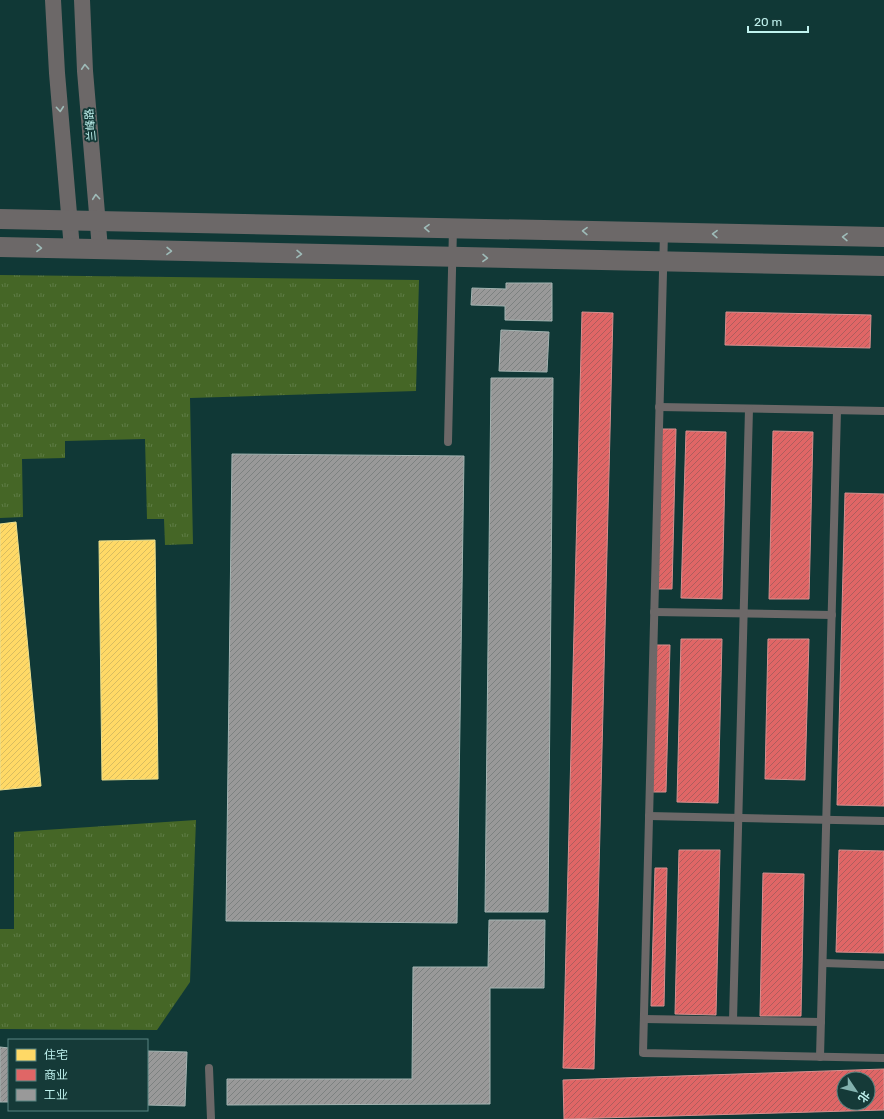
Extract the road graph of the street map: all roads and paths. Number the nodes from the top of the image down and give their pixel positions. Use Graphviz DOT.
graph roads {
  1 [pos="53,0"];
  2 [pos="82,0"];
  3 [pos="0,219"];
  4 [pos="69,220"];
  5 [pos="98,221"];
  6 [pos="453,228"];
  7 [pos="664,233"];
  8 [pos="884,237"];
  9 [pos="0,247"];
  10 [pos="72,249"];
  11 [pos="100,250"];
  12 [pos="452,257"];
  13 [pos="663,261"];
  14 [pos="884,266"];
  15 [pos="659,407"];
  16 [pos="749,409"];
  17 [pos="837,410"];
  18 [pos="884,411"];
  19 [pos="448,442"];
  20 [pos="654,612"];
  21 [pos="744,614"];
  22 [pos="832,616"];
  23 [pos="649,816"];
  24 [pos="739,818"];
  25 [pos="826,820"];
  26 [pos="884,821"];
  27 [pos="823,964"];
  28 [pos="884,965"];
  29 [pos="644,1019"];
  30 [pos="733,1020"];
  31 [pos="821,1022"];
  32 [pos="820,1057"];
  33 [pos="884,1058"];
  34 [pos="209,1068"];
  35 [pos="211,1119"];
  1 -- 4 [label="street, one-way"];
  5 -- 2 [label="street, 兰峰路, one-way"];
  3 -- 4 [label="street"];
  4 -- 5 [label="street"];
  4 -- 10 [label="street"];
  6 -- 5 [label="street, one-way"];
  5 -- 11 [label="street, 兰峰路"];
  7 -- 6 [label="street, one-way"];
  6 -- 12 [label="lane"];
  8 -- 7 [label="street, one-way"];
  7 -- 13 [label="lane"];
  9 -- 10 [label="street, one-way"];
  10 -- 11 [label="street"];
  11 -- 12 [label="street, one-way"];
  12 -- 13 [label="street, one-way"];
  12 -- 19 [label="lane"];
  13 -- 14 [label="street"];
  13 -- 15 [label="lane"];
  15 -- 16 [label="lane"];
  15 -- 20 [label="lane"];
  16 -- 17 [label="lane"];
  16 -- 21 [label="lane"];
  17 -- 18 [label="lane"];
  17 -- 22 [label="lane"];
  20 -- 21 [label="lane"];
  20 -- 23 [label="lane"];
  21 -- 22 [label="lane"];
  21 -- 24 [label="lane"];
  22 -- 25 [label="lane"];
  23 -- 24 [label="lane"];
  23 -- 29 [label="lane"];
  24 -- 25 [label="lane"];
  24 -- 30 [label="lane"];
  25 -- 26 [label="lane"];
  25 -- 27 [label="lane"];
  27 -- 28 [label="lane"];
  27 -- 31 [label="lane"];
  29 -- 30 [label="lane"];
  29 -- 32 [label="lane"];
  30 -- 31 [label="lane"];
  31 -- 32 [label="lane"];
  32 -- 33 [label="lane"];
  34 -- 35 [label="lane"];
}
